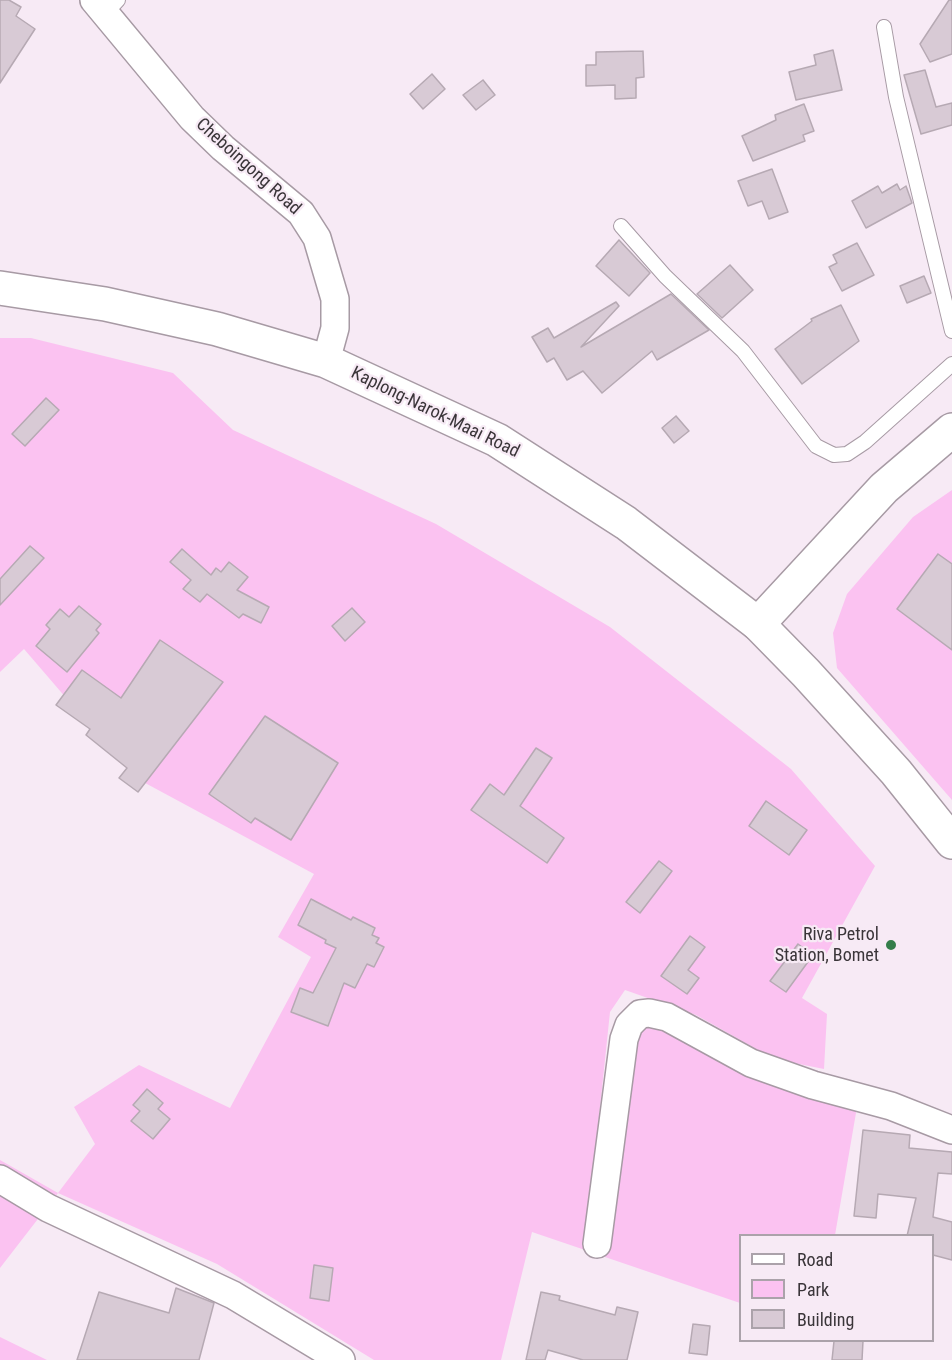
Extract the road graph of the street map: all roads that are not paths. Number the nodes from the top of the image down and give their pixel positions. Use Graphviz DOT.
graph roads {
  1 [pos="106,5"];
  2 [pos="884,27"];
  3 [pos="621,226"];
  4 [pos="0,288"];
  5 [pos="952,331"];
  6 [pos="326,361"];
  7 [pos="952,364"];
  8 [pos="952,430"];
  9 [pos="758,624"];
  10 [pos="952,842"];
  11 [pos="952,1130"];
  12 [pos="0,1179"];
  13 [pos="597,1244"];
  14 [pos="341,1360"];
  1 -- 6 [label="street, Cheboingong Road"];
  2 -- 5 [label="lane"];
  3 -- 7 [label="lane"];
  4 -- 6 [label="main road, Kaplong-Narok-Maai Road"];
  6 -- 9 [label="main road, Kaplong-Narok-Maai Road"];
  8 -- 9 [label="main road"];
  9 -- 10 [label="main road, Kaplong-Narok-Maai Road"];
  11 -- 13 [label="street"];
  12 -- 14 [label="street"];
}
